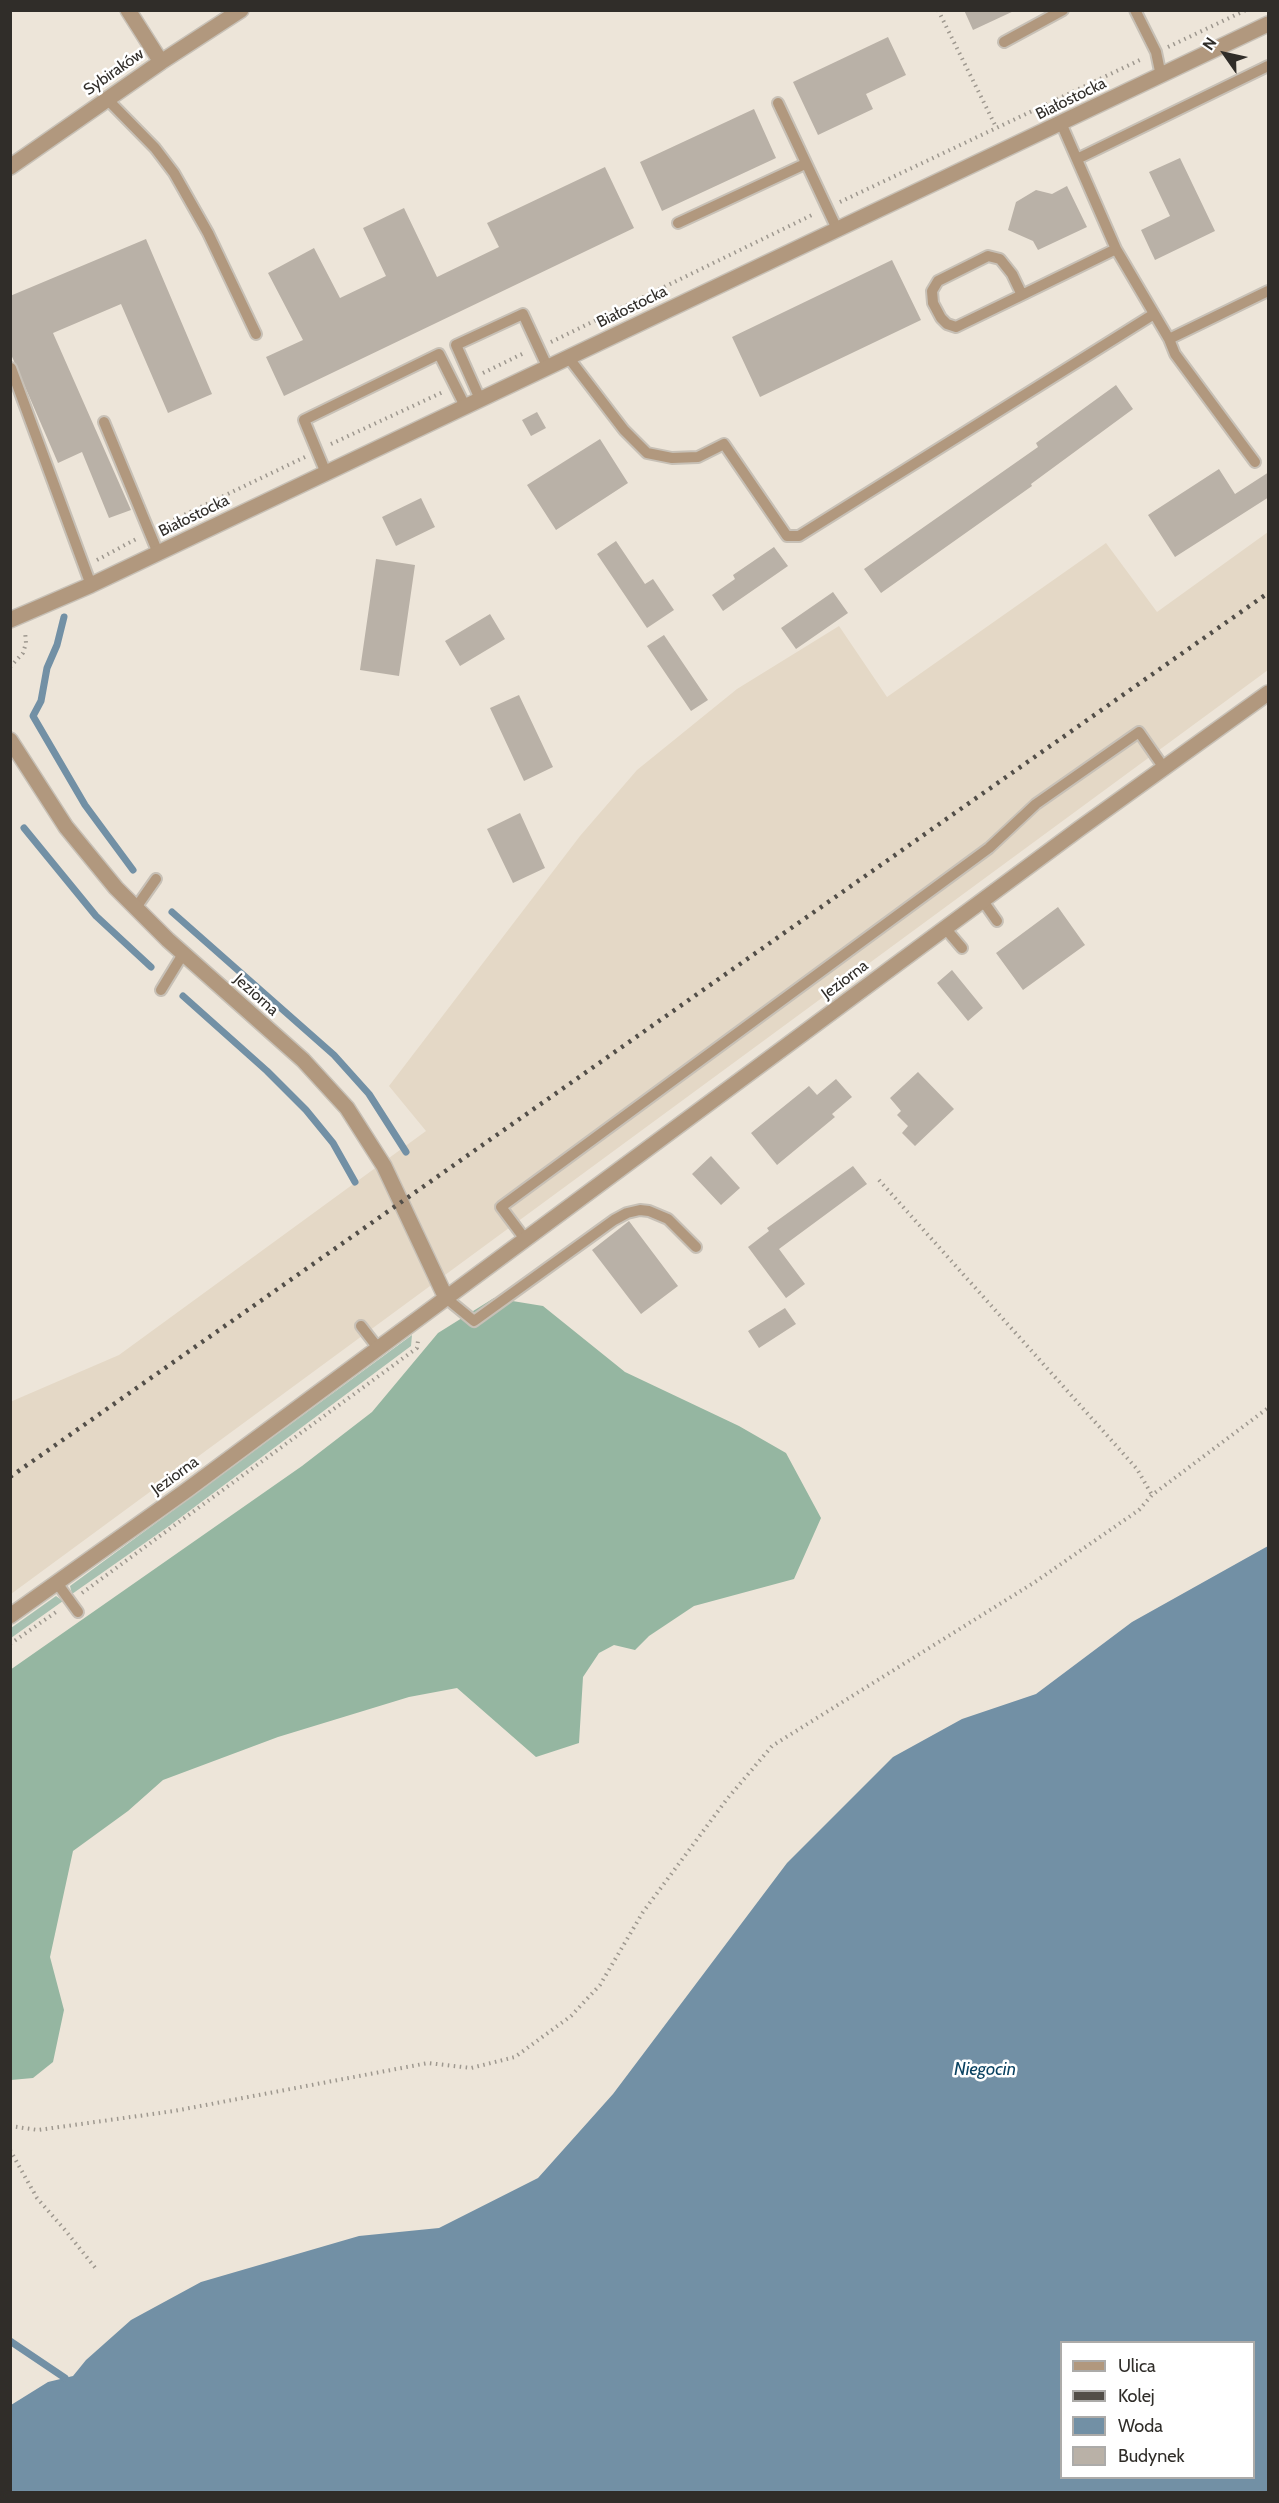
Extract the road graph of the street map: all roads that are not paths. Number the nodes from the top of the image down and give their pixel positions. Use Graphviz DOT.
graph roads {
  1 [pos="128,10"];
  2 [pos="241,10"];
  3 [pos="1064,10"];
  4 [pos="1135,10"];
  5 [pos="1269,24"];
  6 [pos="1004,42"];
  7 [pos="160,62"];
  8 [pos="1269,66"];
  9 [pos="1161,76"];
  10 [pos="107,99"];
  11 [pos="778,103"];
  12 [pos="1061,123"];
  13 [pos="1077,159"];
  14 [pos="805,164"];
  15 [pos="10,167"];
  16 [pos="678,223"];
  17 [pos="837,229"];
  18 [pos="1116,249"];
  19 [pos="1269,291"];
  20 [pos="1022,295"];
  21 [pos="1154,314"];
  22 [pos="256,334"];
  23 [pos="1168,339"];
  24 [pos="568,357"];
  25 [pos="547,366"];
  26 [pos="11,369"];
  27 [pos="480,399"];
  28 [pos="465,406"];
  29 [pos="104,422"];
  30 [pos="1255,462"];
  31 [pos="326,473"];
  32 [pos="158,553"];
  33 [pos="91,585"];
  34 [pos="17,623"];
  35 [pos="1269,693"];
  36 [pos="10,740"];
  37 [pos="1164,768"];
  38 [pos="156,879"];
  39 [pos="983,901"];
  40 [pos="135,909"];
  41 [pos="997,921"];
  42 [pos="945,928"];
  43 [pos="962,948"];
  44 [pos="183,954"];
  45 [pos="161,990"];
  46 [pos="525,1239"];
  47 [pos="696,1247"];
  48 [pos="446,1298"];
  49 [pos="362,1326"];
  50 [pos="378,1348"];
  51 [pos="57,1583"];
  52 [pos="78,1612"];
  53 [pos="10,1616"];
  1 -- 7 [label="street"];
  2 -- 7 [label="street, Sybiraków"];
  3 -- 6 [label="lane"];
  4 -- 9 [label="lane"];
  5 -- 9 [label="street, Białostocka"];
  7 -- 10 [label="street, Sybiraków"];
  8 -- 13 [label="lane"];
  9 -- 12 [label="street, Białostocka"];
  10 -- 15 [label="street, Sybiraków"];
  10 -- 22 [label="lane"];
  11 -- 14 [label="lane"];
  12 -- 13 [label="lane"];
  12 -- 17 [label="street, Białostocka"];
  13 -- 18 [label="lane"];
  14 -- 16 [label="lane"];
  14 -- 17 [label="lane"];
  17 -- 24 [label="street, Białostocka"];
  18 -- 20 [label="lane"];
  18 -- 21 [label="lane"];
  19 -- 23 [label="lane"];
  20 -- 20 [label="lane"];
  21 -- 23 [label="lane"];
  21 -- 24 [label="lane"];
  23 -- 30 [label="lane"];
  24 -- 25 [label="street, Białostocka"];
  25 -- 27 [label="street, Białostocka"];
  25 -- 27 [label="lane"];
  26 -- 33 [label="lane"];
  27 -- 28 [label="street, Białostocka"];
  28 -- 31 [label="street, Białostocka"];
  28 -- 31 [label="lane"];
  29 -- 32 [label="lane"];
  31 -- 32 [label="street, Białostocka"];
  32 -- 33 [label="street, Białostocka"];
  33 -- 34 [label="street, Białostocka"];
  35 -- 37 [label="street, Jeziorna"];
  36 -- 40 [label="street, Jeziorna"];
  37 -- 39 [label="street, Jeziorna"];
  37 -- 46 [label="lane"];
  38 -- 40 [label="lane"];
  39 -- 41 [label="lane"];
  39 -- 42 [label="street, Jeziorna"];
  40 -- 44 [label="street, Jeziorna"];
  42 -- 43 [label="lane"];
  42 -- 46 [label="street, Jeziorna"];
  44 -- 45 [label="lane"];
  44 -- 48 [label="street, Jeziorna"];
  46 -- 48 [label="street, Jeziorna"];
  47 -- 48 [label="lane"];
  48 -- 50 [label="street, Jeziorna"];
  49 -- 50 [label="lane"];
  50 -- 51 [label="street, Jeziorna"];
  51 -- 52 [label="lane"];
  51 -- 53 [label="street, Jeziorna"];
}
